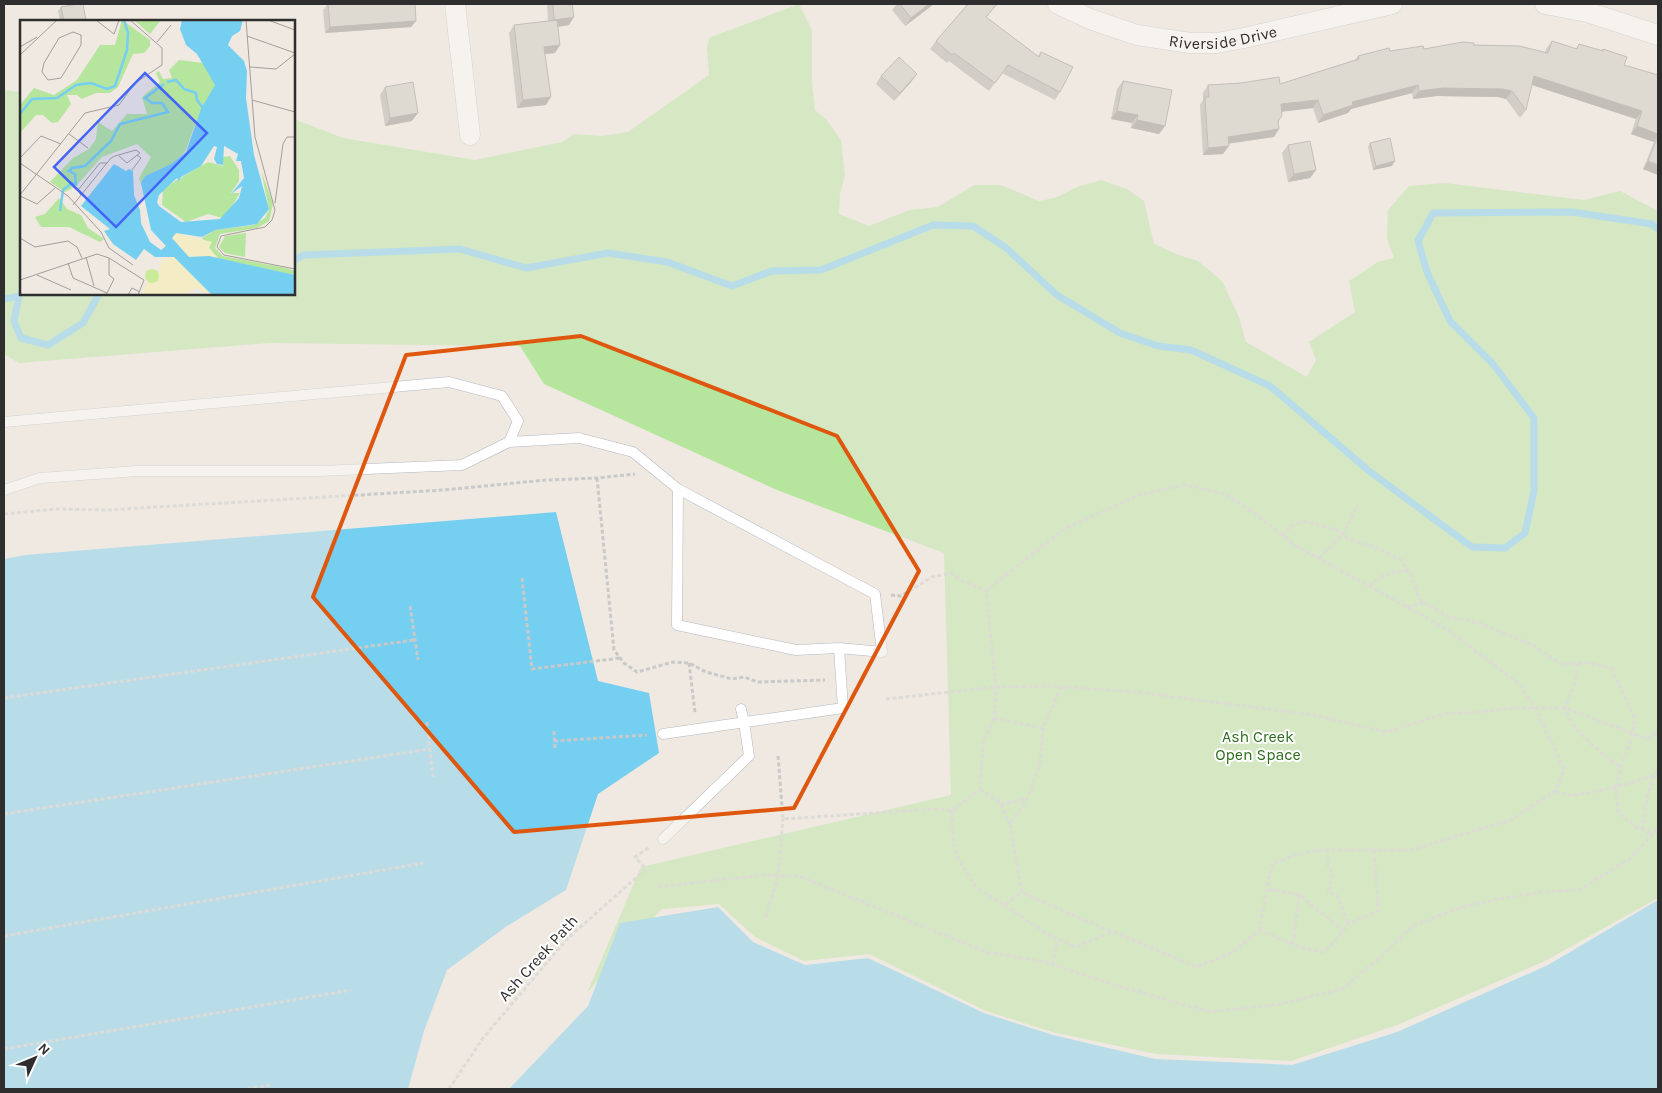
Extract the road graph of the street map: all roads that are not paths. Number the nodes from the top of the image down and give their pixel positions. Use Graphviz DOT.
graph roads {
  1 [pos="455,4"];
  2 [pos="1058,4"];
  3 [pos="1392,4"];
  4 [pos="1545,4"];
  5 [pos="1658,35"];
  6 [pos="470,135"];
  7 [pos="4,422"];
  8 [pos="509,442"];
  9 [pos="678,489"];
  10 [pos="4,490"];
  11 [pos="838,648"];
  12 [pos="741,709"];
  13 [pos="744,722"];
  14 [pos="663,734"];
  15 [pos="663,839"];
  1 -- 6 [label="street"];
  2 -- 3 [label="street, Riverside Drive"];
  4 -- 5 [label="street"];
  7 -- 8 [label="lane"];
  8 -- 9 [label="lane"];
  8 -- 10 [label="lane"];
  9 -- 11 [label="lane"];
  9 -- 11 [label="lane"];
  11 -- 13 [label="lane"];
  12 -- 13 [label="lane"];
  13 -- 14 [label="lane"];
  13 -- 15 [label="lane"];
}
